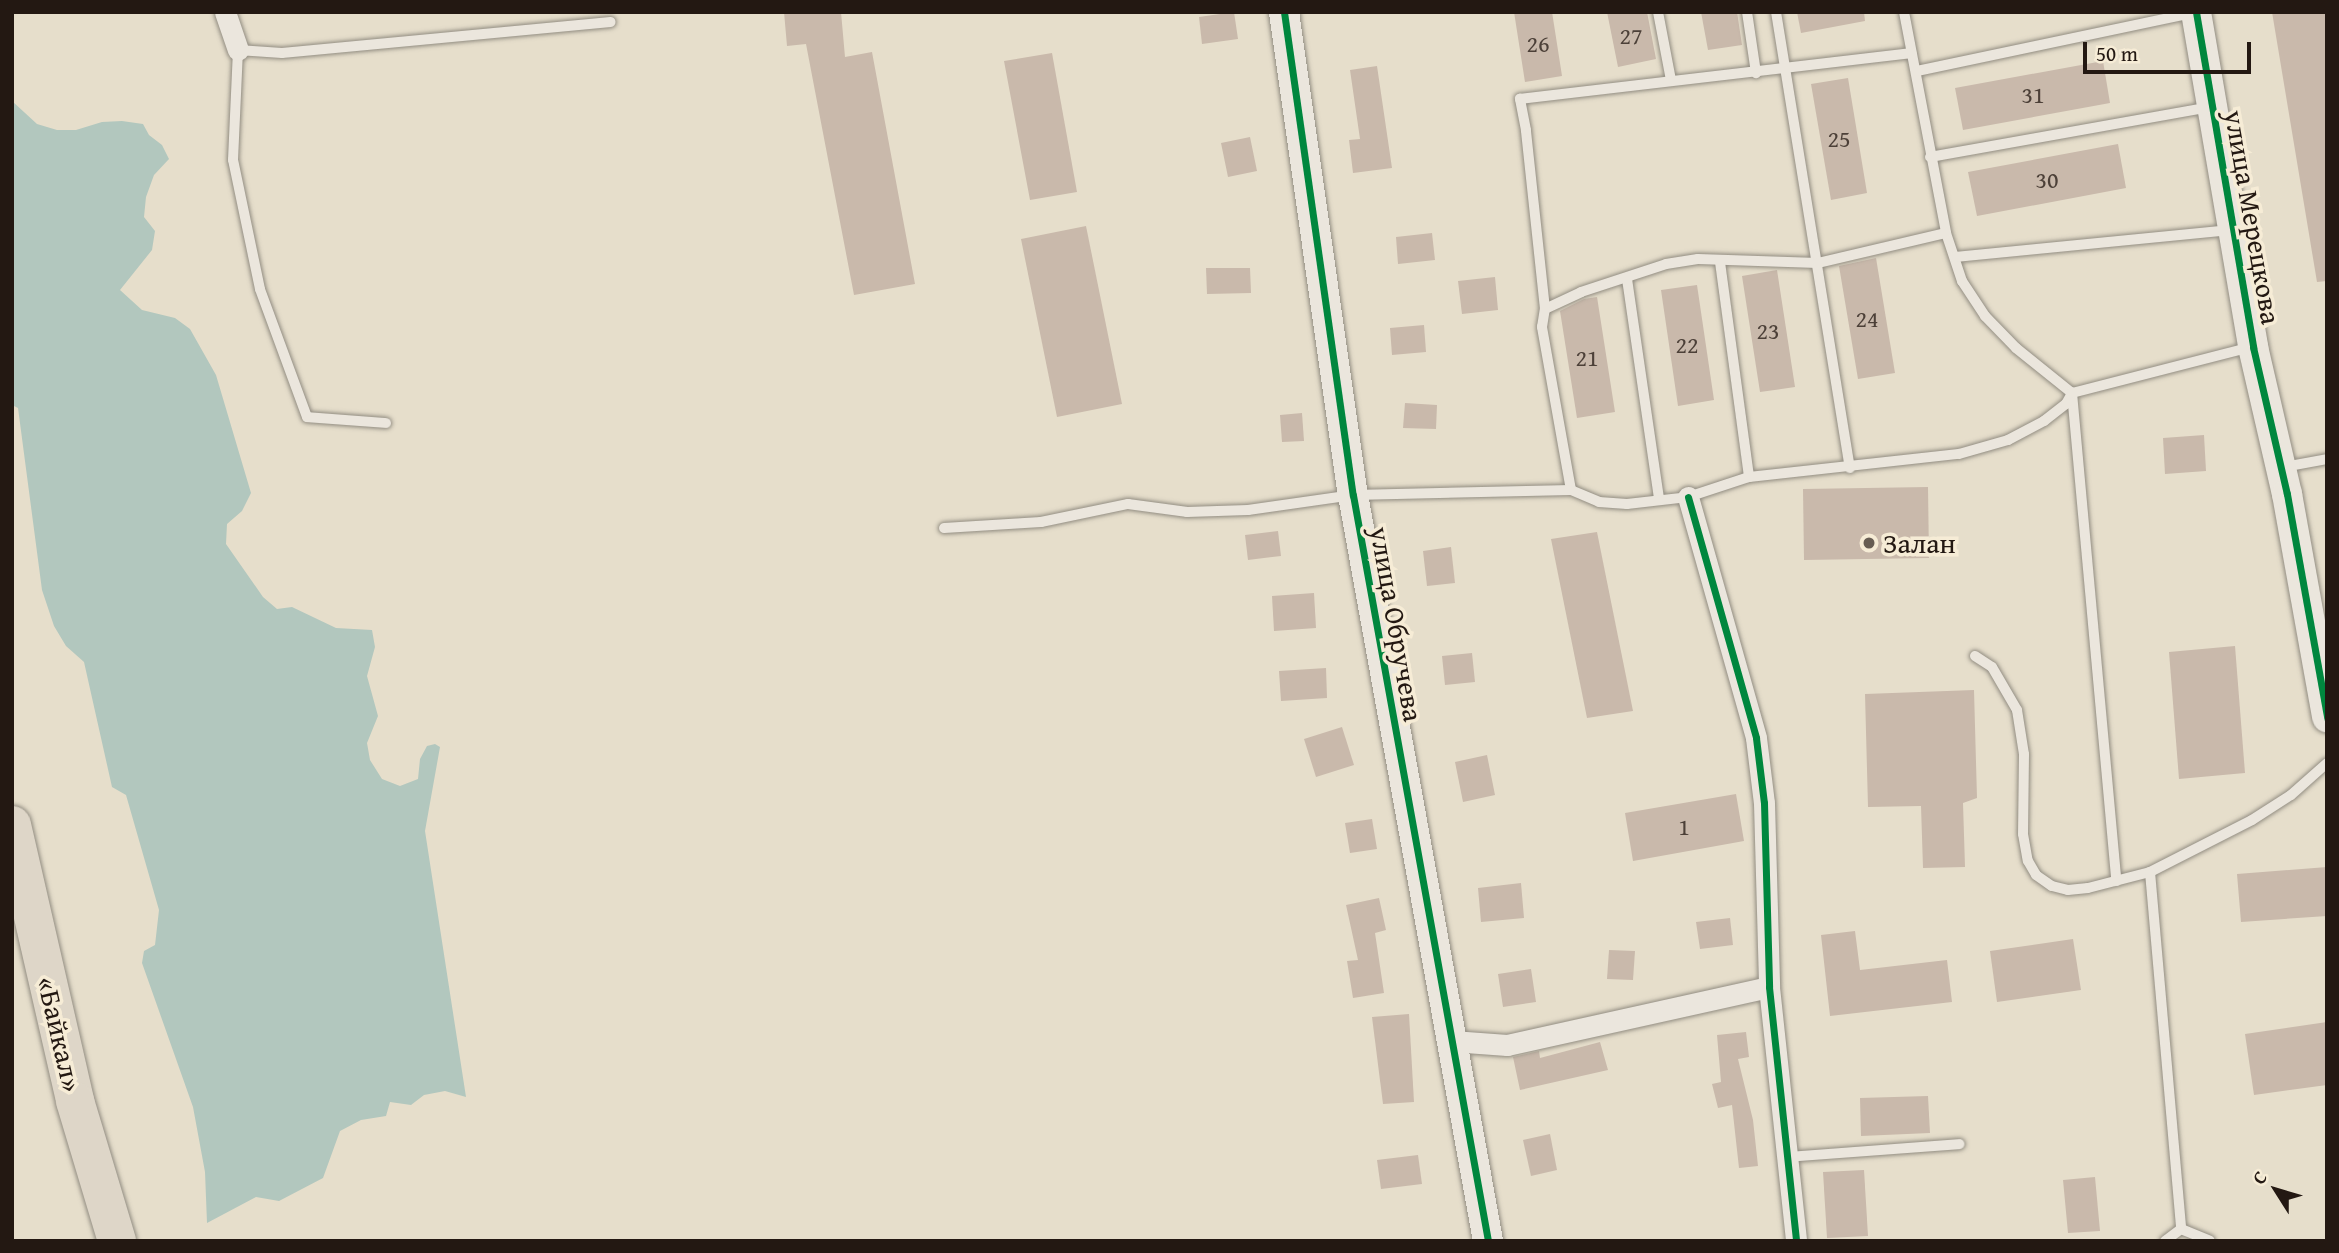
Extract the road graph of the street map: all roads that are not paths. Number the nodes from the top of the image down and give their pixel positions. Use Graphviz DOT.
graph roads {
  1 [pos="225,12"];
  2 [pos="1284,12"];
  3 [pos="1658,12"];
  4 [pos="1747,12"];
  5 [pos="1776,12"];
  6 [pos="1904,12"];
  7 [pos="2196,13"];
  8 [pos="611,22"];
  9 [pos="238,50"];
  10 [pos="1911,53"];
  11 [pos="1787,68"];
  12 [pos="1917,71"];
  13 [pos="1756,73"];
  14 [pos="1671,80"];
  15 [pos="2212,106"];
  16 [pos="1930,157"];
  17 [pos="2234,230"];
  18 [pos="1947,233"];
  19 [pos="1955,257"];
  20 [pos="1720,262"];
  21 [pos="1818,263"];
  22 [pos="1627,279"];
  23 [pos="1545,309"];
  24 [pos="2253,347"];
  25 [pos="2072,393"];
  26 [pos="386,423"];
  27 [pos="2327,459"];
  28 [pos="2281,467"];
  29 [pos="1850,468"];
  30 [pos="1749,477"];
  31 [pos="1572,490"];
  32 [pos="1353,495"];
  33 [pos="1688,497"];
  34 [pos="1659,499"];
  35 [pos="944,528"];
  36 [pos="1975,656"];
  37 [pos="2327,717"];
  38 [pos="2327,763"];
  39 [pos="12,825"];
  40 [pos="2150,872"];
  41 [pos="2116,881"];
  42 [pos="1769,987"];
  43 [pos="1451,1041"];
  44 [pos="1960,1144"];
  45 [pos="1787,1157"];
  46 [pos="2181,1230"];
  47 [pos="117,1241"];
  48 [pos="1488,1241"];
  49 [pos="1796,1241"];
  50 [pos="2165,1241"];
  51 [pos="2210,1241"];
  1 -- 9 [label="street"];
  2 -- 32 [label="street, улица Обручева"];
  3 -- 14 [label="lane"];
  4 -- 13 [label="lane"];
  5 -- 11 [label="lane"];
  6 -- 10 [label="lane"];
  7 -- 12 [label="lane"];
  7 -- 15 [label="street, улица Мерецкова"];
  8 -- 9 [label="lane"];
  9 -- 26 [label="lane"];
  10 -- 11 [label="lane"];
  10 -- 12 [label="lane"];
  11 -- 13 [label="lane"];
  11 -- 21 [label="lane"];
  12 -- 16 [label="lane"];
  13 -- 14 [label="lane"];
  14 -- 23 [label="lane"];
  15 -- 16 [label="lane"];
  15 -- 17 [label="street, улица Мерецкова"];
  16 -- 18 [label="lane"];
  17 -- 19 [label="lane"];
  17 -- 24 [label="street, улица Мерецкова"];
  18 -- 19 [label="lane"];
  18 -- 21 [label="lane"];
  19 -- 25 [label="lane"];
  20 -- 21 [label="lane"];
  20 -- 22 [label="lane"];
  20 -- 30 [label="lane"];
  21 -- 29 [label="lane"];
  22 -- 23 [label="lane"];
  22 -- 34 [label="lane"];
  23 -- 31 [label="lane"];
  24 -- 25 [label="lane"];
  24 -- 28 [label="street, улица Мерецкова"];
  25 -- 29 [label="lane"];
  25 -- 41 [label="lane"];
  27 -- 28 [label="lane"];
  28 -- 37 [label="street, улица Мерецкова"];
  29 -- 30 [label="lane"];
  30 -- 33 [label="lane"];
  31 -- 32 [label="lane"];
  31 -- 34 [label="lane"];
  32 -- 35 [label="lane"];
  32 -- 43 [label="street, улица Обручева"];
  33 -- 34 [label="lane"];
  33 -- 42 [label="street"];
  36 -- 41 [label="lane"];
  38 -- 40 [label="lane"];
  39 -- 47 [label="highway, «Байкал»"];
  40 -- 41 [label="lane"];
  40 -- 46 [label="lane"];
  42 -- 43 [label="street"];
  42 -- 45 [label="street"];
  43 -- 48 [label="street, улица Обручева"];
  44 -- 45 [label="lane"];
  45 -- 49 [label="street"];
  46 -- 50 [label="lane"];
  46 -- 51 [label="lane"];
}
